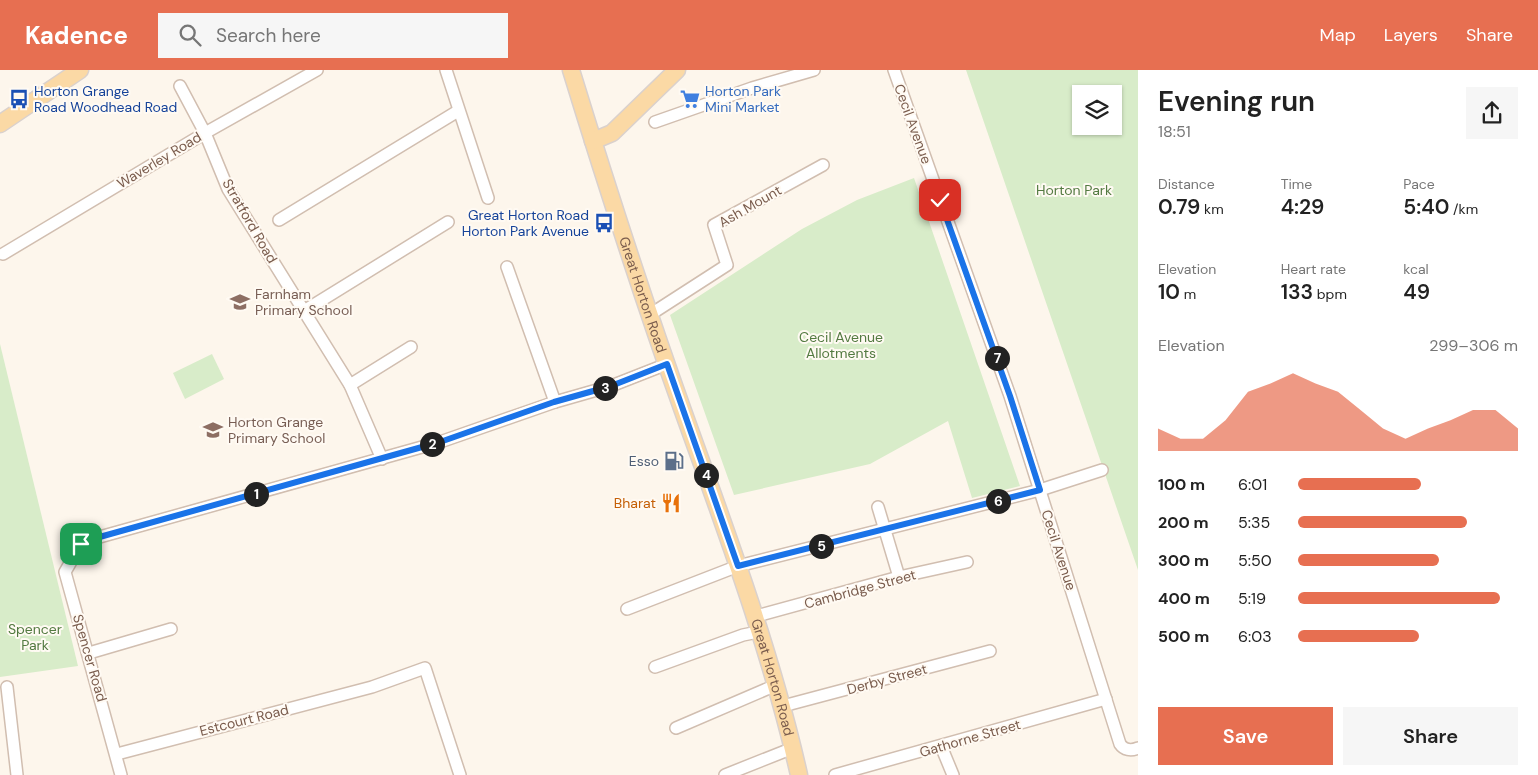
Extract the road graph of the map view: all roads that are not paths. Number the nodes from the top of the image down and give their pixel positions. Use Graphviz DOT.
graph roads {
  1 [pos="80,70"];
  2 [pos="317,70"];
  3 [pos="446,70"];
  4 [pos="571,70"];
  5 [pos="677,70"];
  6 [pos="814,70"];
  7 [pos="894,70"];
  8 [pos="180,86"];
  9 [pos="458,111"];
  10 [pos="585,113"];
  11 [pos="655,122"];
  12 [pos="0,124"];
  13 [pos="205,133"];
  14 [pos="612,133"];
  15 [pos="593,140"];
  16 [pos="823,165"];
  17 [pos="488,198"];
  18 [pos="279,220"];
  19 [pos="448,222"];
  20 [pos="3,254"];
  21 [pos="507,267"];
  22 [pos="304,311"];
  23 [pos="651,314"];
  24 [pos="411,347"];
  25 [pos="667,364"];
  26 [pos="350,385"];
  27 [pos="554,402"];
  28 [pos="382,459"];
  29 [pos="1102,470"];
  30 [pos="1040,490"];
  31 [pos="878,507"];
  32 [pos="883,531"];
  33 [pos="967,562"];
  34 [pos="738,566"];
  35 [pos="899,577"];
  36 [pos="627,609"];
  37 [pos="756,625"];
  38 [pos="171,629"];
  39 [pos="990,651"];
  40 [pos="88,653"];
  41 [pos="655,667"];
  42 [pos="776,685"];
  43 [pos="7,687"];
  44 [pos="1106,699"];
  45 [pos="783,706"];
  46 [pos="676,728"];
  47 [pos="941,746"];
  48 [pos="793,748"];
  49 [pos="1138,748"];
  50 [pos="117,754"];
  51 [pos="17,775"];
  52 [pos="121,775"];
  53 [pos="460,775"];
  54 [pos="725,775"];
  55 [pos="799,775"];
  56 [pos="835,775"];
  57 [pos="952,775"];
  1 -- 12 [label="main road"];
  2 -- 13 [label="street, Waverley Road"];
  3 -- 9 [label="street"];
  4 -- 10 [label="main road, Great Horton Road"];
  5 -- 14 [label="main road"];
  6 -- 11 [label="street"];
  7 -- 30 [label="street, Cecil Avenue"];
  8 -- 13 [label="street, Stratford Road"];
  9 -- 17 [label="street"];
  9 -- 18 [label="street"];
  10 -- 14 [label="main road"];
  10 -- 15 [label="main road, Great Horton Road"];
  13 -- 20 [label="street, Waverley Road"];
  13 -- 22 [label="street, Stratford Road"];
  14 -- 15 [label="main road"];
  15 -- 23 [label="main road, Great Horton Road"];
  16 -- 23 [label="street, Ash Mount"];
  19 -- 22 [label="street"];
  21 -- 27 [label="street"];
  22 -- 26 [label="street, Stratford Road"];
  23 -- 25 [label="main road, Great Horton Road"];
  24 -- 26 [label="street"];
  25 -- 27 [label="street"];
  25 -- 34 [label="main road, Great Horton Road"];
  26 -- 28 [label="street, Stratford Road"];
  27 -- 28 [label="street"];
  28 -- 40 [label="street, Spencer Road"];
  29 -- 30 [label="street"];
  30 -- 32 [label="street"];
  30 -- 44 [label="street, Cecil Avenue"];
  31 -- 32 [label="street"];
  32 -- 34 [label="street"];
  32 -- 35 [label="street"];
  33 -- 35 [label="street, Cambridge Street"];
  34 -- 36 [label="street"];
  34 -- 37 [label="main road, Great Horton Road"];
  35 -- 37 [label="street, Cambridge Street"];
  37 -- 41 [label="street, Cambridge Street"];
  37 -- 42 [label="main road, Great Horton Road"];
  38 -- 40 [label="street"];
  39 -- 45 [label="street, Derby Street"];
  40 -- 50 [label="street, Spencer Road"];
  42 -- 45 [label="main road, Great Horton Road"];
  42 -- 46 [label="street"];
  43 -- 51 [label="street"];
  44 -- 47 [label="street, Gathorne Street"];
  44 -- 49 [label="street, Cecil Avenue"];
  45 -- 48 [label="main road, Great Horton Road"];
  47 -- 56 [label="street, Gathorne Street"];
  47 -- 57 [label="street"];
  48 -- 54 [label="street"];
  48 -- 55 [label="main road, Great Horton Road"];
  50 -- 52 [label="street, Spencer Road"];
  50 -- 53 [label="street, Estcourt Road"];
}
